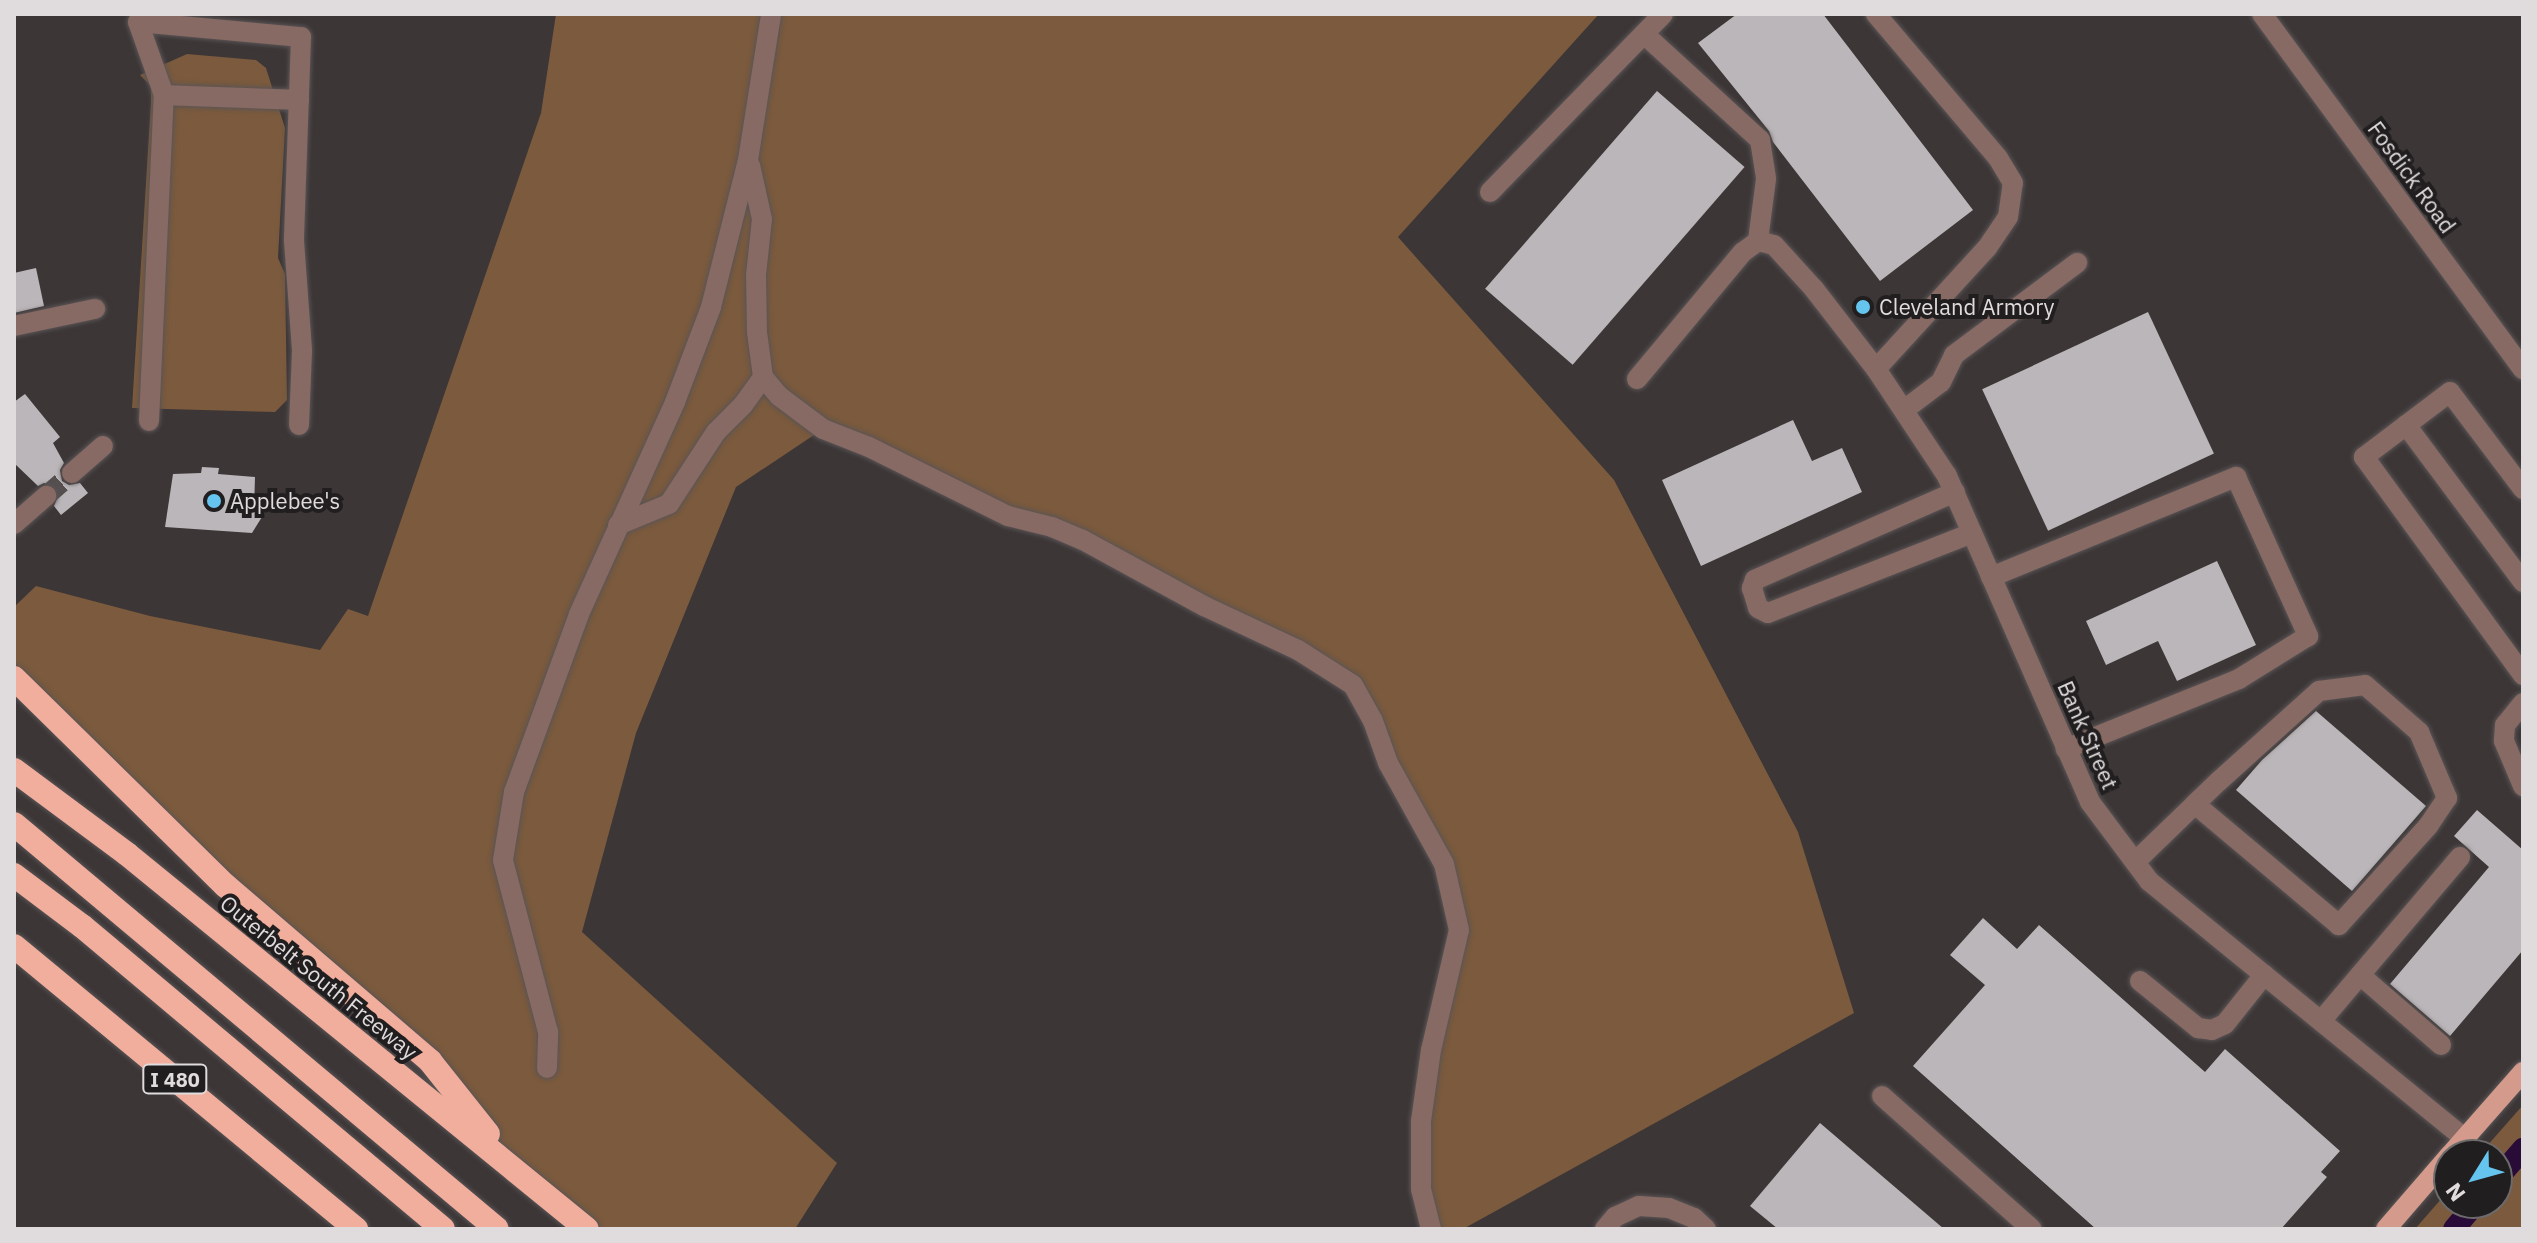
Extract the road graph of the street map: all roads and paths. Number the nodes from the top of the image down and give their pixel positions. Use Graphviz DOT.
graph roads {
  1 [pos="771,14"];
  2 [pos="1663,14"];
  3 [pos="1876,14"];
  4 [pos="2262,14"];
  5 [pos="134,18"];
  6 [pos="1644,34"];
  7 [pos="164,95"];
  8 [pos="299,100"];
  9 [pos="748,160"];
  10 [pos="1490,192"];
  11 [pos="1758,241"];
  12 [pos="2077,263"];
  13 [pos="95,309"];
  14 [pos="14,326"];
  15 [pos="1876,369"];
  16 [pos="2523,369"];
  17 [pos="763,377"];
  18 [pos="1637,379"];
  19 [pos="1904,410"];
  20 [pos="149,421"];
  21 [pos="299,425"];
  22 [pos="2406,425"];
  23 [pos="103,446"];
  24 [pos="72,473"];
  25 [pos="2523,489"];
  26 [pos="1955,492"];
  27 [pos="46,496"];
  28 [pos="14,524"];
  29 [pos="618,525"];
  30 [pos="1972,533"];
  31 [pos="1991,577"];
  32 [pos="2523,582"];
  33 [pos="2523,675"];
  34 [pos="14,678"];
  35 [pos="2523,703"];
  36 [pos="2066,749"];
  37 [pos="14,770"];
  38 [pos="2523,786"];
  39 [pos="2195,804"];
  40 [pos="14,824"];
  41 [pos="2460,857"];
  42 [pos="2135,862"];
  43 [pos="14,875"];
  44 [pos="14,946"];
  45 [pos="2264,975"];
  46 [pos="2360,975"];
  47 [pos="2140,981"];
  48 [pos="2321,1021"];
  49 [pos="2441,1045"];
  50 [pos="547,1068"];
  51 [pos="2523,1072"];
  52 [pos="1882,1096"];
  53 [pos="2464,1138"];
  54 [pos="517,1170"];
  55 [pos="2433,1174"];
  56 [pos="356,1229"];
  57 [pos="443,1229"];
  58 [pos="497,1229"];
  59 [pos="587,1229"];
  60 [pos="1431,1229"];
  61 [pos="1605,1229"];
  62 [pos="1706,1229"];
  63 [pos="2032,1229"];
  64 [pos="2386,1229"];
  1 -- 9 [label="street"];
  2 -- 6 [label="street"];
  3 -- 15 [label="street"];
  4 -- 16 [label="street, Fosdick Road"];
  5 -- 7 [label="street"];
  5 -- 8 [label="street"];
  6 -- 10 [label="street"];
  6 -- 11 [label="street"];
  7 -- 8 [label="street"];
  7 -- 20 [label="street"];
  8 -- 21 [label="street"];
  9 -- 17 [label="street"];
  9 -- 29 [label="street"];
  11 -- 15 [label="street, Bank Street"];
  11 -- 18 [label="street"];
  12 -- 19 [label="street"];
  13 -- 14 [label="street"];
  15 -- 19 [label="street, Bank Street"];
  17 -- 29 [label="street"];
  17 -- 60 [label="street"];
  19 -- 26 [label="street, Bank Street"];
  22 -- 25 [label="street"];
  22 -- 32 [label="street"];
  22 -- 33 [label="street"];
  23 -- 24 [label="street"];
  26 -- 30 [label="street, Bank Street"];
  26 -- 30 [label="street"];
  27 -- 28 [label="street"];
  29 -- 50 [label="street"];
  30 -- 31 [label="street, Bank Street"];
  31 -- 36 [label="street, Bank Street"];
  31 -- 36 [label="street"];
  34 -- 54 [label="highway"];
  35 -- 38 [label="street"];
  36 -- 42 [label="street, Bank Street"];
  37 -- 54 [label="highway, Outerbelt South Freeway"];
  39 -- 39 [label="street"];
  39 -- 42 [label="street"];
  40 -- 58 [label="highway"];
  41 -- 46 [label="street"];
  42 -- 45 [label="street, Bank Street"];
  43 -- 57 [label="highway"];
  44 -- 56 [label="highway, I 480"];
  45 -- 47 [label="street"];
  45 -- 48 [label="street, Bank Street"];
  46 -- 48 [label="street"];
  46 -- 49 [label="street"];
  48 -- 53 [label="street, Bank Street"];
  51 -- 53 [label="main road"];
  52 -- 63 [label="street"];
  54 -- 59 [label="highway, Outerbelt South Freeway"];
  55 -- 64 [label="main road"];
  61 -- 62 [label="street"];
}
